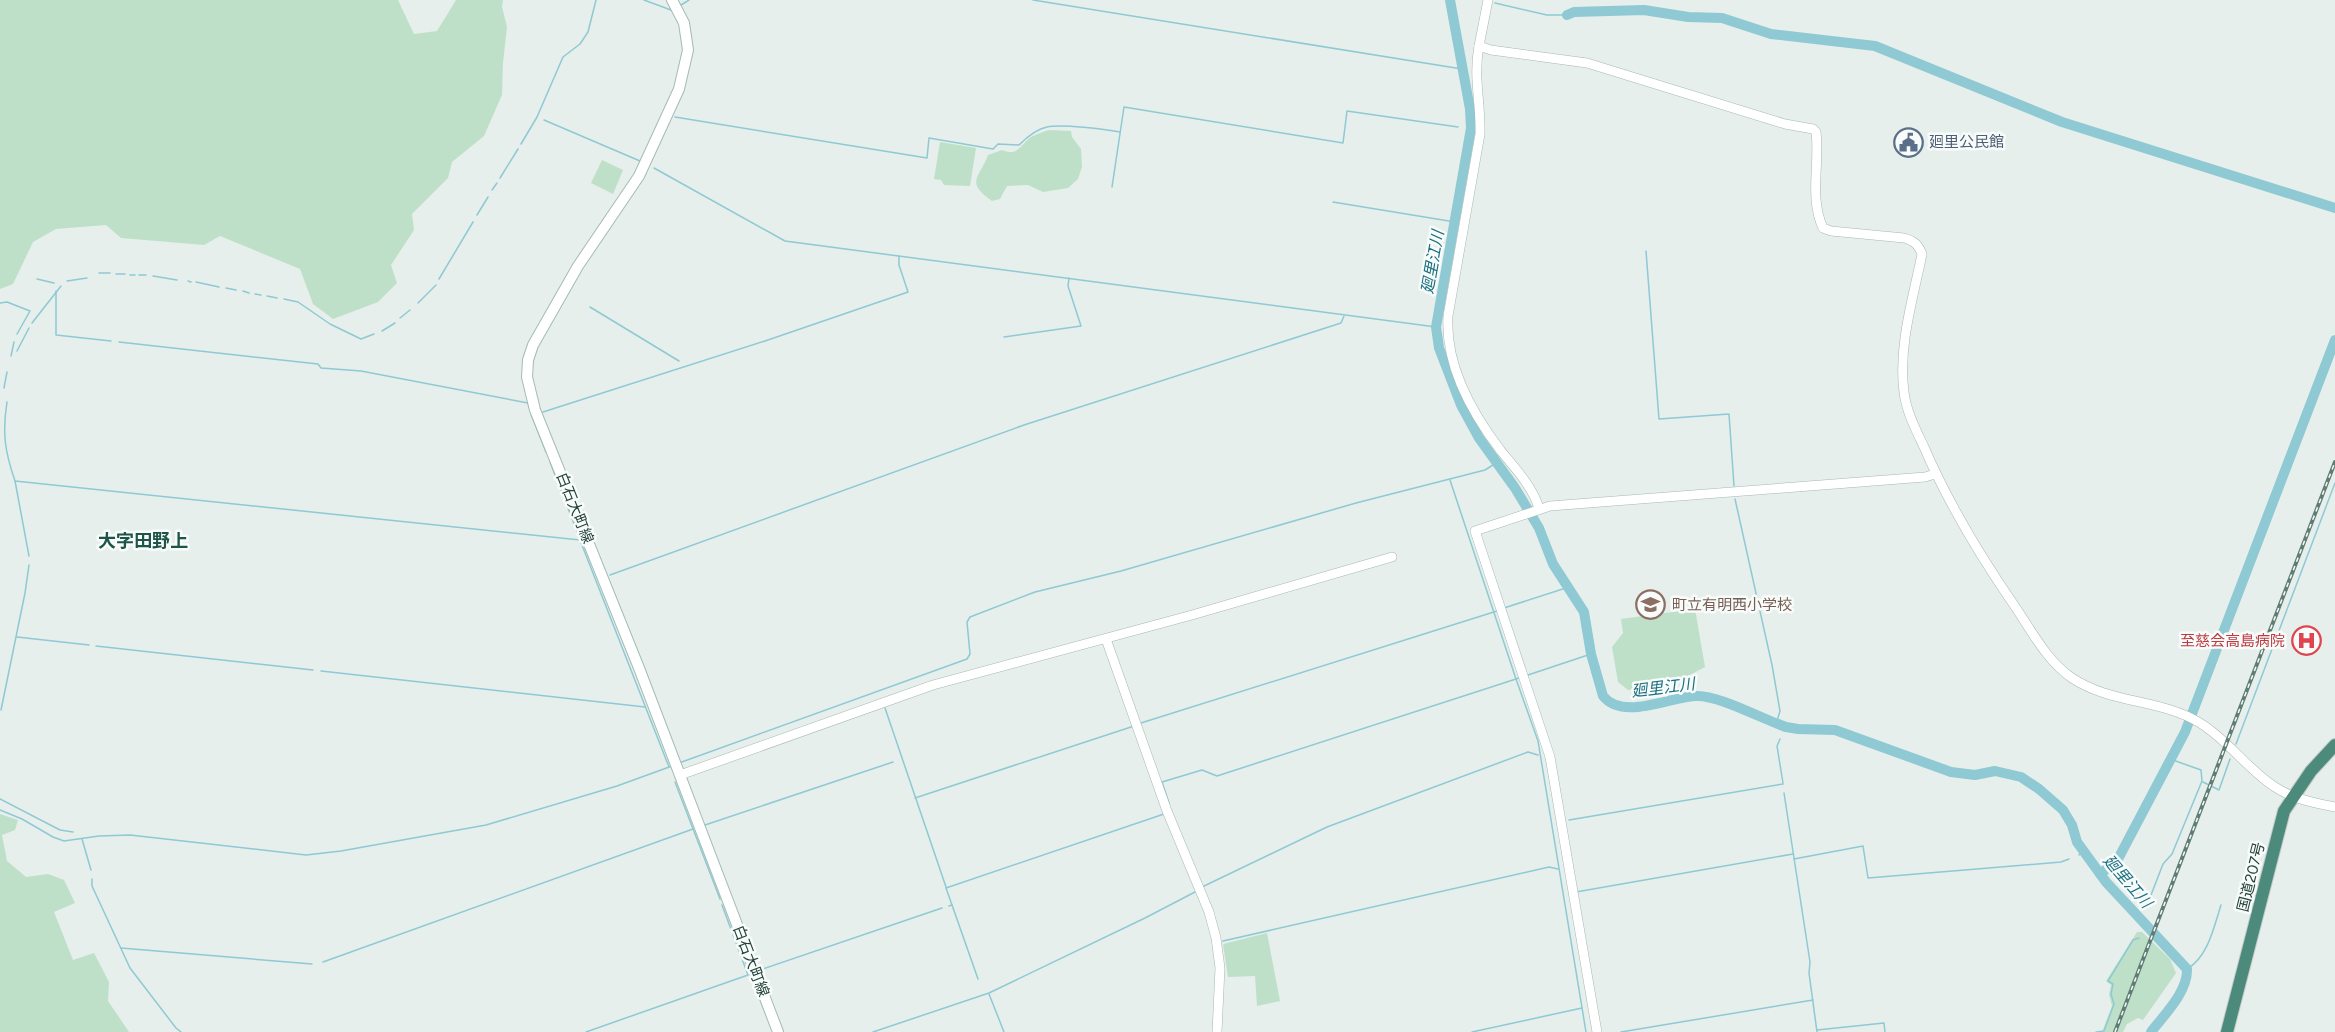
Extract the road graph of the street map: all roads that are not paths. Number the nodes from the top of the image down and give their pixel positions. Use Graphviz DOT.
graph roads {
  1 [pos="672,0"];
  2 [pos="1488,0"];
  3 [pos="1479,46"];
  4 [pos="1935,474"];
  5 [pos="1537,509"];
  6 [pos="1392,557"];
  7 [pos="1106,639"];
  8 [pos="2335,745"];
  9 [pos="679,773"];
  10 [pos="2292,796"];
  11 [pos="2335,807"];
  12 [pos="778,1032"];
  13 [pos="1217,1032"];
  14 [pos="1597,1032"];
  15 [pos="2227,1032"];
  1 -- 9 [label="main road, 白石大町線"];
  2 -- 3 [label="street"];
  3 -- 4 [label="street"];
  3 -- 5 [label="street"];
  4 -- 5 [label="street"];
  4 -- 10 [label="street"];
  5 -- 14 [label="street"];
  6 -- 7 [label="street"];
  7 -- 9 [label="street"];
  7 -- 13 [label="street"];
  8 -- 10 [label="highway, 国道207号"];
  9 -- 12 [label="main road, 白石大町線"];
  10 -- 11 [label="street"];
  10 -- 15 [label="highway, 国道207号"];
}
